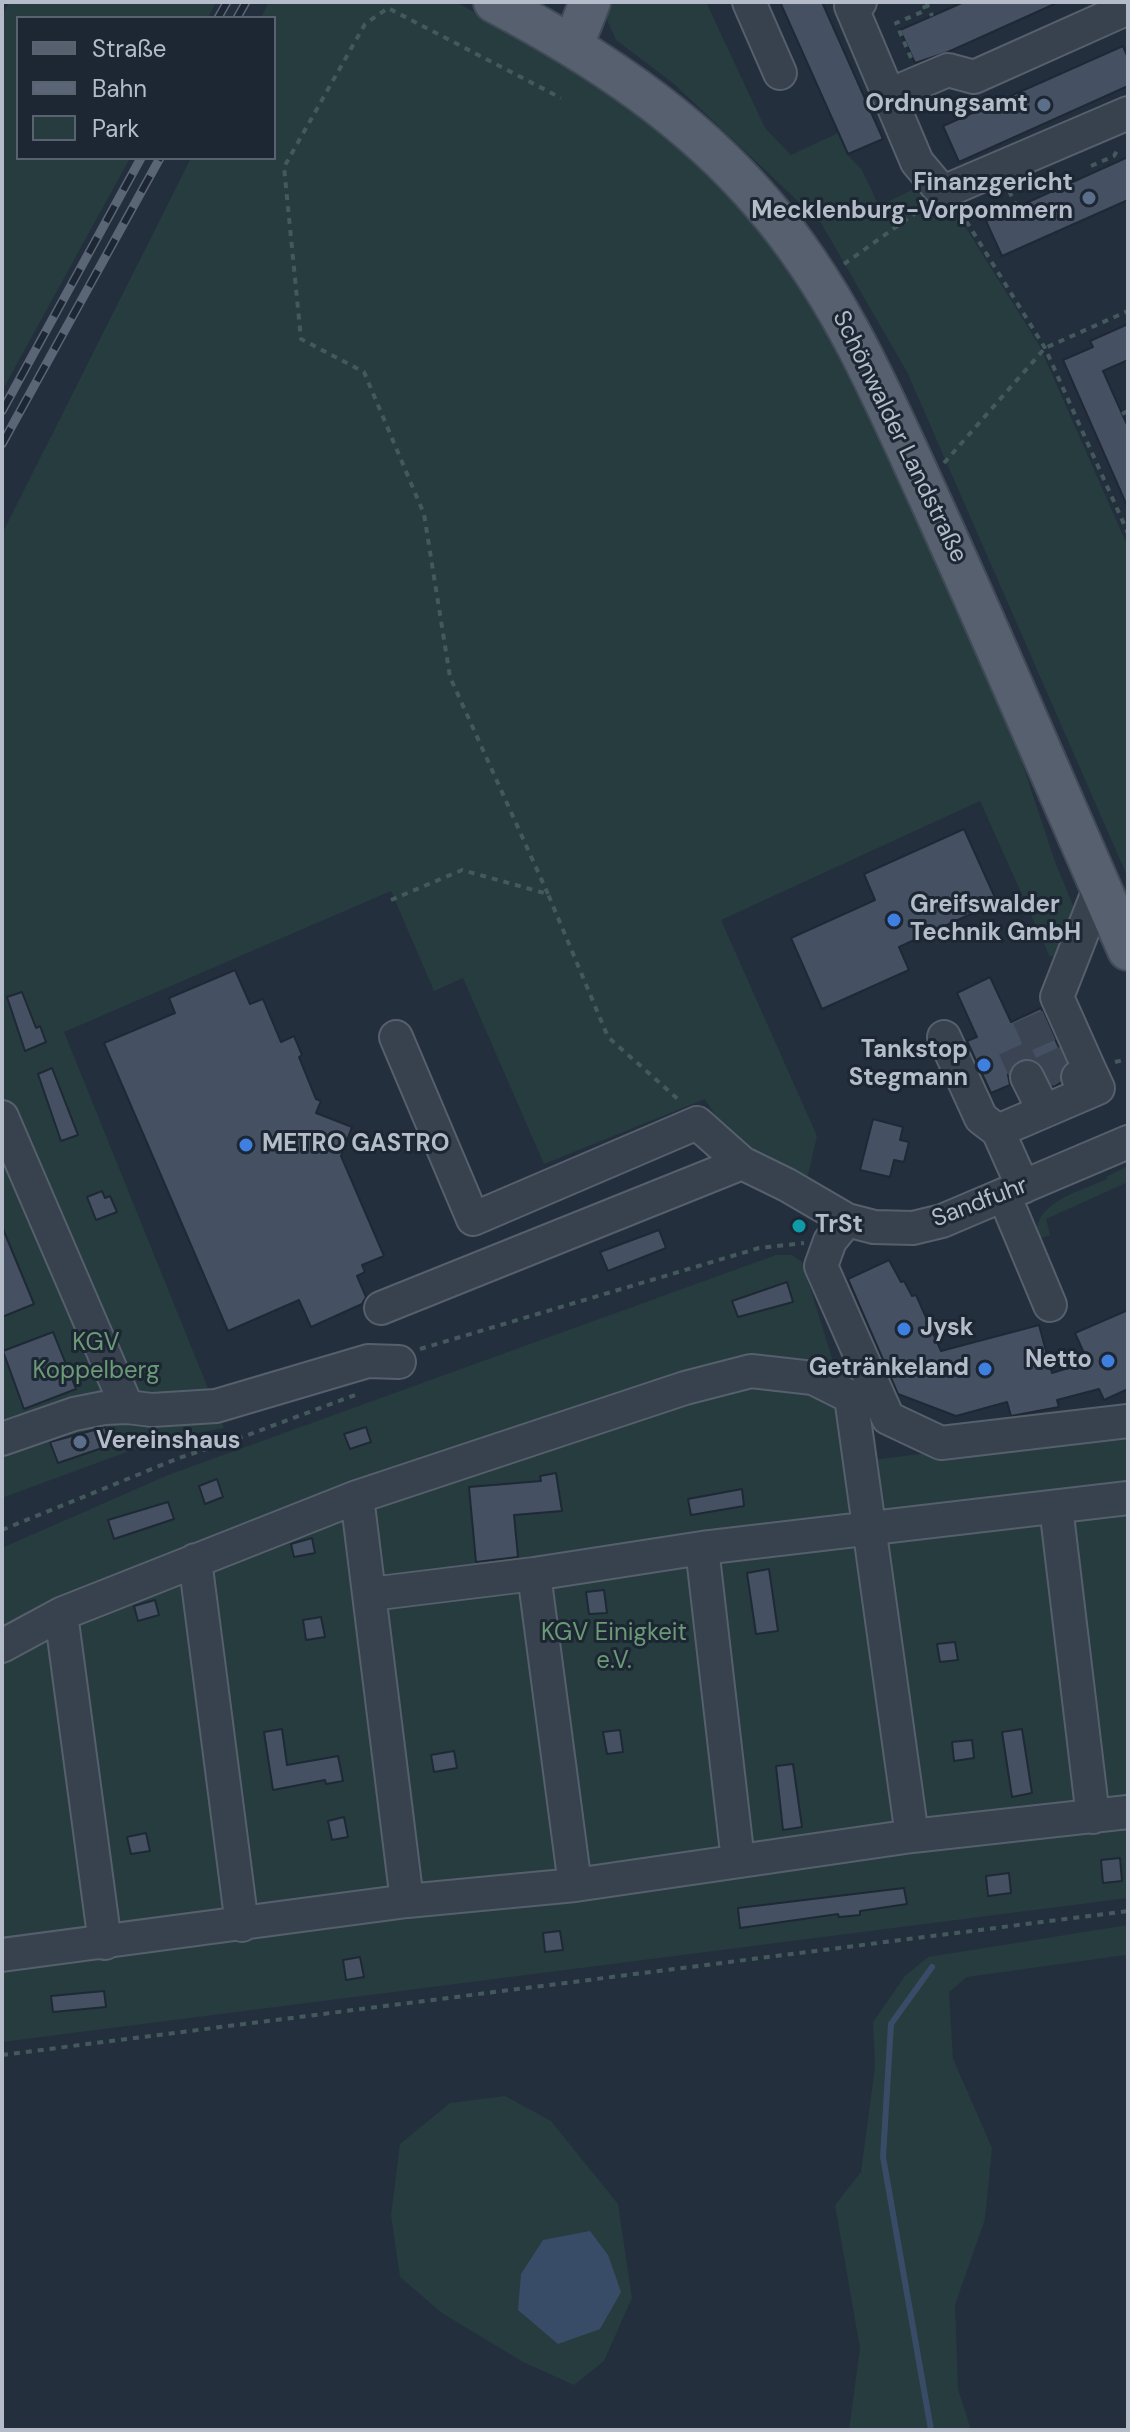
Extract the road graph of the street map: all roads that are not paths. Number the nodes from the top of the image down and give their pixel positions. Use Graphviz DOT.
graph roads {
  1 [pos="494,2"];
  2 [pos="590,2"];
  3 [pos="749,2"];
  4 [pos="860,2"];
  5 [pos="1128,8"];
  6 [pos="540,12"];
  7 [pos="573,45"];
  8 [pos="780,73"];
  9 [pos="889,95"];
  10 [pos="1128,113"];
  11 [pos="1100,887"];
  12 [pos="1128,950"];
  13 [pos="396,1037"];
  14 [pos="944,1037"];
  15 [pos="2,1117"];
  16 [pos="998,1131"];
  17 [pos="1128,1142"];
  18 [pos="742,1163"];
  19 [pos="1014,1191"];
  20 [pos="847,1220"];
  21 [pos="1050,1305"];
  22 [pos="381,1308"];
  23 [pos="399,1362"];
  24 [pos="863,1395"];
  25 [pos="127,1407"];
  26 [pos="1128,1421"];
  27 [pos="2,1439"];
  28 [pos="357,1497"];
  29 [pos="1128,1498"];
  30 [pos="1056,1507"];
  31 [pos="871,1530"];
  32 [pos="702,1548"];
  33 [pos="195,1560"];
  34 [pos="534,1574"];
  35 [pos="371,1594"];
  36 [pos="61,1614"];
  37 [pos="2,1646"];
  38 [pos="1128,1812"];
  39 [pos="1093,1817"];
  40 [pos="912,1836"];
  41 [pos="738,1861"];
  42 [pos="575,1885"];
  43 [pos="407,1901"];
  44 [pos="242,1925"];
  45 [pos="105,1943"];
  46 [pos="2,1955"];
  1 -- 6 [label="main road, Schönwalder Landstraße"];
  2 -- 7 [label="main road"];
  3 -- 8 [label="street"];
  4 -- 9 [label="street"];
  5 -- 9 [label="street"];
  6 -- 7 [label="main road, Schönwalder Landstraße"];
  7 -- 11 [label="main road, Schönwalder Landstraße"];
  9 -- 10 [label="street"];
  11 -- 12 [label="main road, Schönwalder Landstraße"];
  11 -- 16 [label="street"];
  13 -- 18 [label="street, Sandfuhr"];
  14 -- 16 [label="street"];
  15 -- 25 [label="street"];
  16 -- 19 [label="street"];
  17 -- 19 [label="street, Sandfuhr"];
  18 -- 20 [label="street, Sandfuhr"];
  18 -- 22 [label="street"];
  19 -- 20 [label="street, Sandfuhr"];
  19 -- 21 [label="street"];
  20 -- 24 [label="street"];
  23 -- 25 [label="street"];
  24 -- 26 [label="street"];
  24 -- 28 [label="street"];
  24 -- 31 [label="street"];
  25 -- 27 [label="street"];
  28 -- 33 [label="street"];
  28 -- 35 [label="street"];
  29 -- 30 [label="street"];
  30 -- 31 [label="street"];
  30 -- 39 [label="street"];
  31 -- 32 [label="street"];
  31 -- 40 [label="street"];
  32 -- 34 [label="street"];
  32 -- 41 [label="street"];
  33 -- 36 [label="street"];
  33 -- 44 [label="street"];
  34 -- 35 [label="street"];
  34 -- 42 [label="street"];
  35 -- 43 [label="street"];
  36 -- 37 [label="street"];
  36 -- 45 [label="street"];
  38 -- 39 [label="street"];
  39 -- 40 [label="street"];
  40 -- 41 [label="street"];
  41 -- 42 [label="street"];
  42 -- 43 [label="street"];
  43 -- 44 [label="street"];
  44 -- 45 [label="street"];
  45 -- 46 [label="street"];
}
